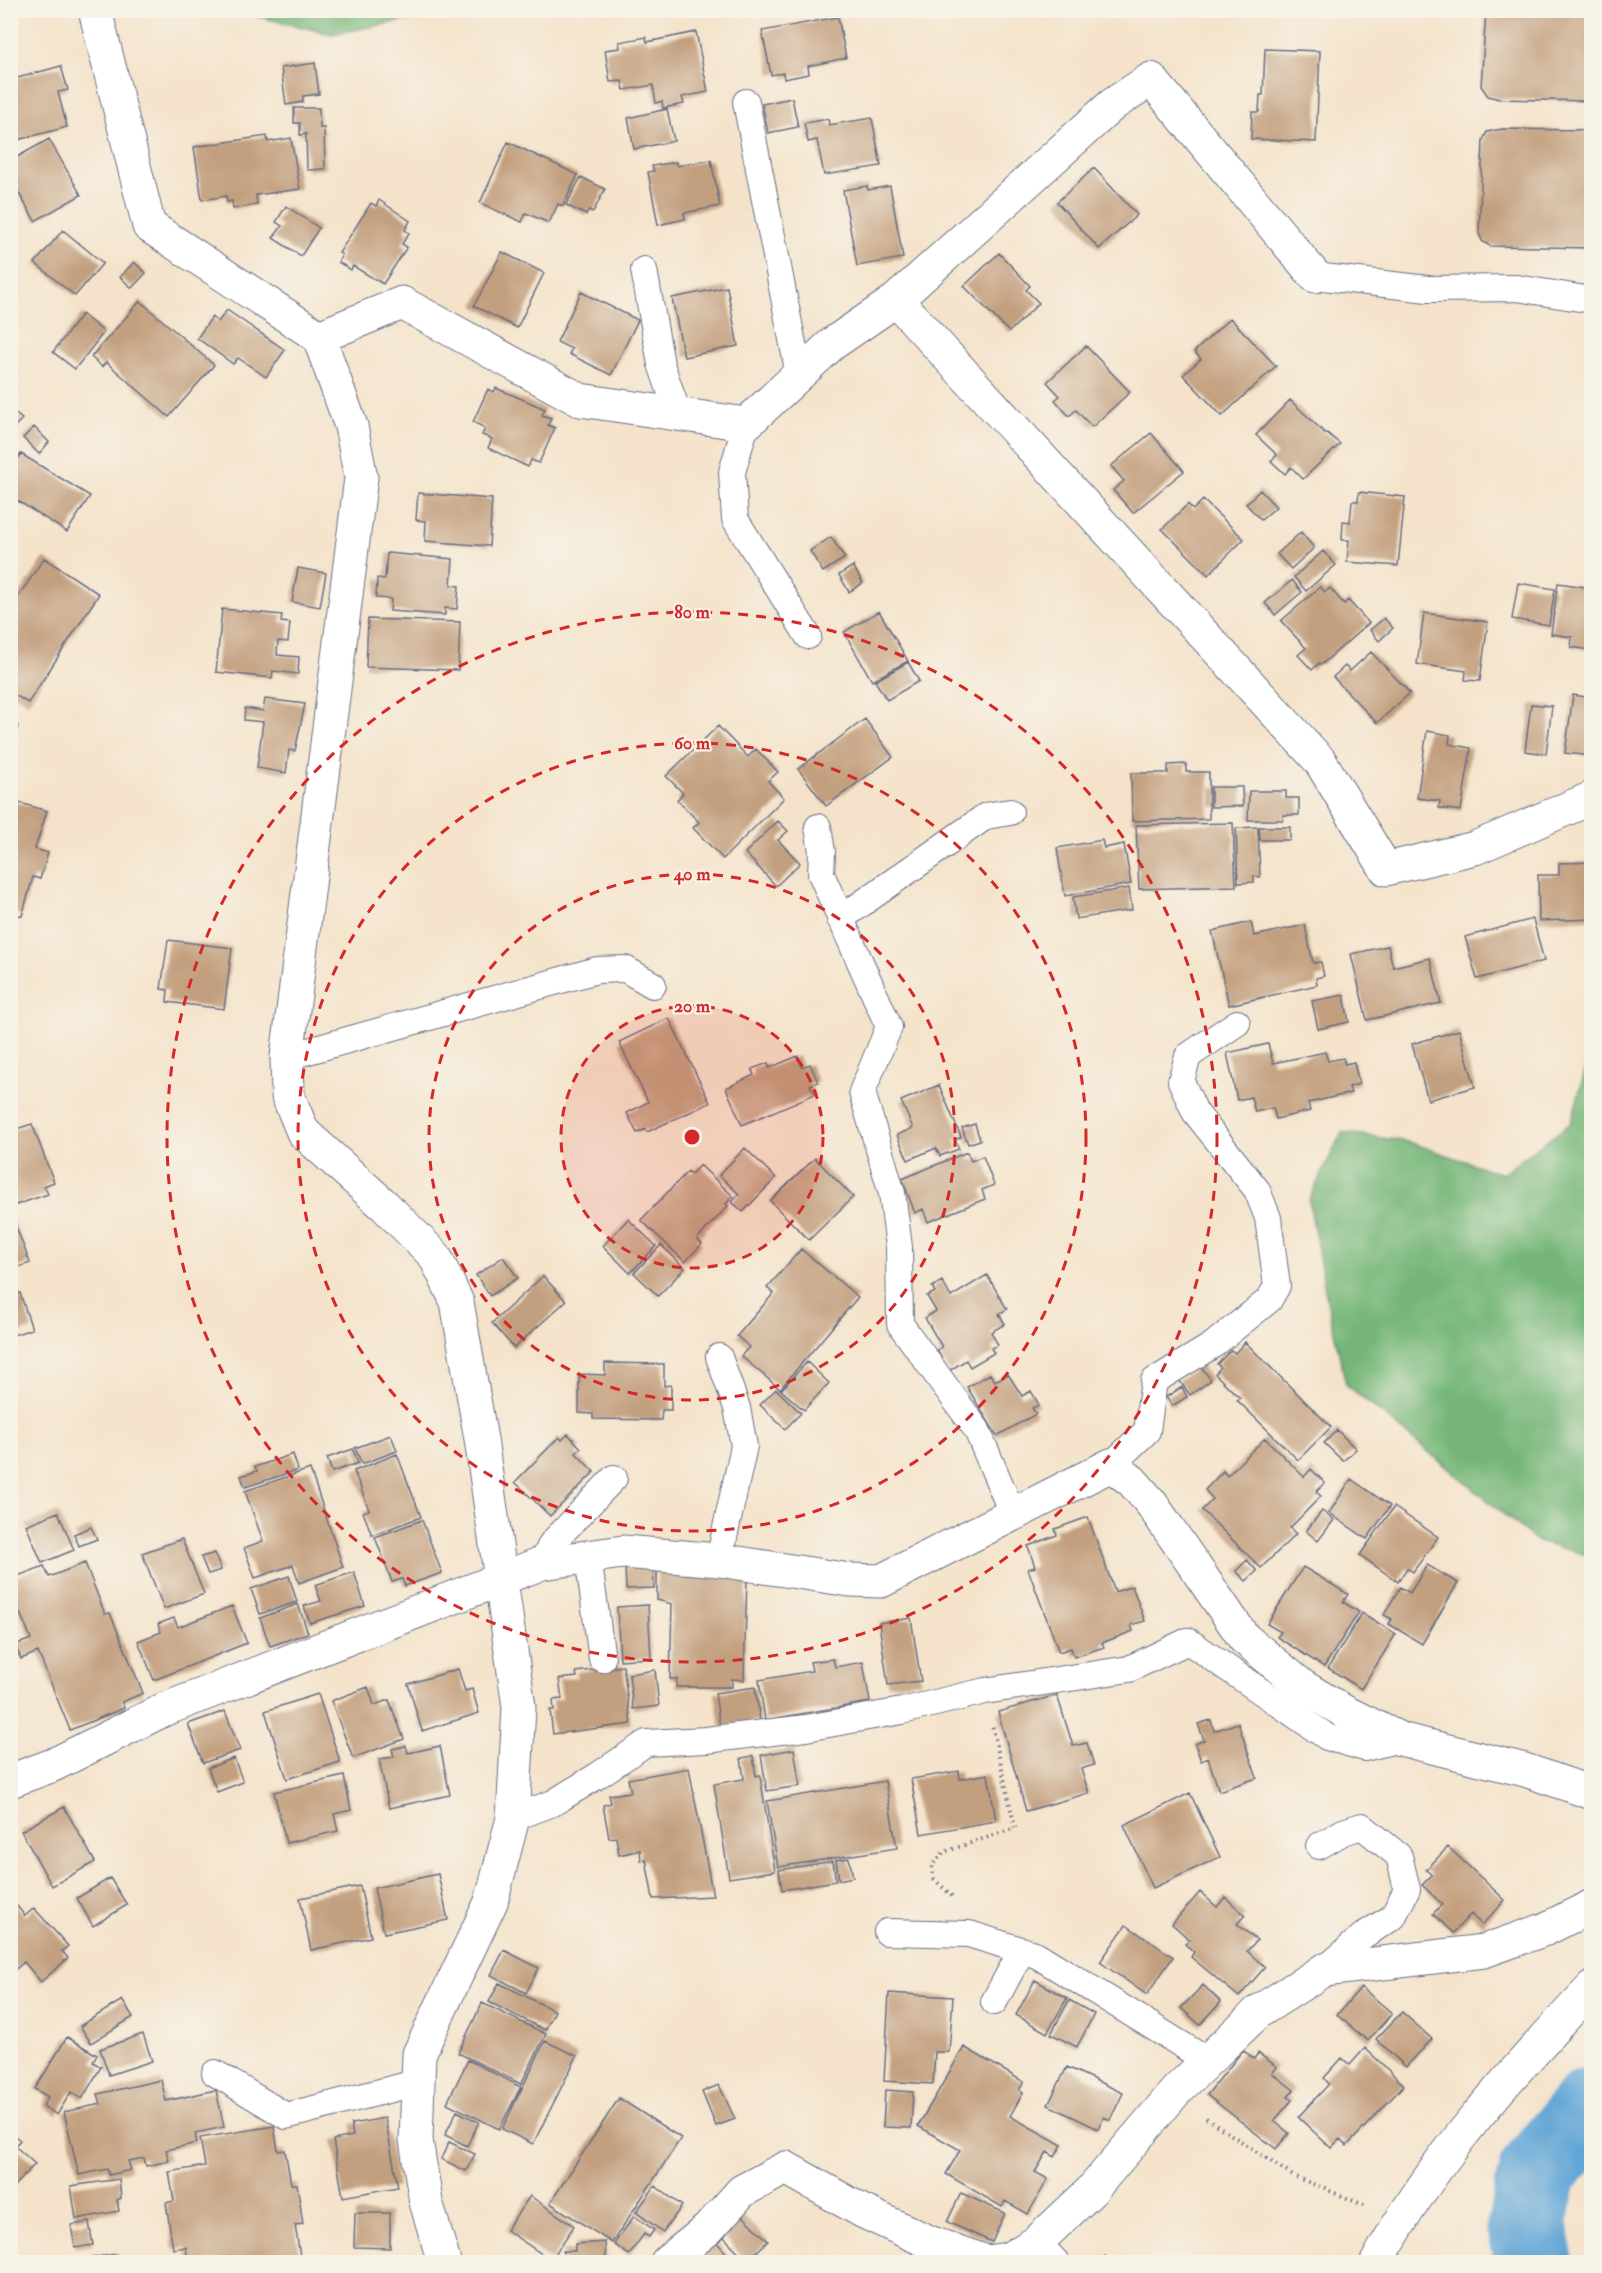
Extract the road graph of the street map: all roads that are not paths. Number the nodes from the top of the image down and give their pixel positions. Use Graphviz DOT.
graph roads {
  1 [pos="95,10"];
  2 [pos="746,102"];
  3 [pos="644,270"];
  4 [pos="1315,276"];
  5 [pos="896,300"];
  6 [pos="1592,300"];
  7 [pos="319,337"];
  8 [pos="799,375"];
  9 [pos="678,414"];
  10 [pos="746,424"];
  11 [pos="808,636"];
  12 [pos="1592,798"];
  13 [pos="1010,812"];
  14 [pos="818,827"];
  15 [pos="840,920"];
  16 [pos="653,985"];
  17 [pos="1237,1023"];
  18 [pos="286,1057"];
  19 [pos="719,1357"];
  20 [pos="1111,1465"];
  21 [pos="614,1478"];
  22 [pos="1013,1515"];
  23 [pos="588,1557"];
  24 [pos="719,1560"];
  25 [pos="542,1563"];
  26 [pos="499,1580"];
  27 [pos="602,1659"];
  28 [pos="1400,1739"];
  29 [pos="10,1780"];
  30 [pos="1592,1793"];
  31 [pos="513,1818"];
  32 [pos="1319,1846"];
  33 [pos="1592,1906"];
  34 [pos="886,1932"];
  35 [pos="1022,1950"];
  36 [pos="1324,1970"];
  37 [pos="1592,1988"];
  38 [pos="994,2002"];
  39 [pos="1208,2061"];
  40 [pos="214,2073"];
  41 [pos="419,2082"];
  42 [pos="1046,2252"];
  43 [pos="444,2262"];
  44 [pos="667,2262"];
  45 [pos="1377,2262"];
  1 -- 7 [label="street"];
  2 -- 8 [label="lane"];
  3 -- 9 [label="lane"];
  4 -- 5 [label="street"];
  4 -- 6 [label="lane"];
  5 -- 8 [label="street"];
  5 -- 12 [label="street"];
  7 -- 9 [label="street"];
  7 -- 18 [label="street"];
  8 -- 10 [label="street"];
  9 -- 10 [label="street"];
  10 -- 11 [label="lane"];
  13 -- 15 [label="lane"];
  14 -- 15 [label="lane"];
  15 -- 22 [label="lane"];
  16 -- 18 [label="lane"];
  17 -- 20 [label="lane"];
  18 -- 26 [label="street"];
  19 -- 24 [label="lane"];
  20 -- 22 [label="street"];
  20 -- 28 [label="street"];
  21 -- 25 [label="lane"];
  22 -- 24 [label="street"];
  23 -- 24 [label="street"];
  23 -- 25 [label="street"];
  23 -- 27 [label="lane"];
  25 -- 26 [label="street"];
  26 -- 29 [label="street"];
  26 -- 31 [label="street"];
  28 -- 30 [label="street"];
  28 -- 31 [label="lane"];
  31 -- 41 [label="street"];
  32 -- 36 [label="lane"];
  33 -- 36 [label="street"];
  34 -- 35 [label="lane"];
  35 -- 38 [label="lane"];
  35 -- 39 [label="lane"];
  36 -- 39 [label="street"];
  37 -- 45 [label="street"];
  39 -- 42 [label="street"];
  40 -- 41 [label="lane"];
  41 -- 43 [label="street"];
  42 -- 44 [label="street"];
}
